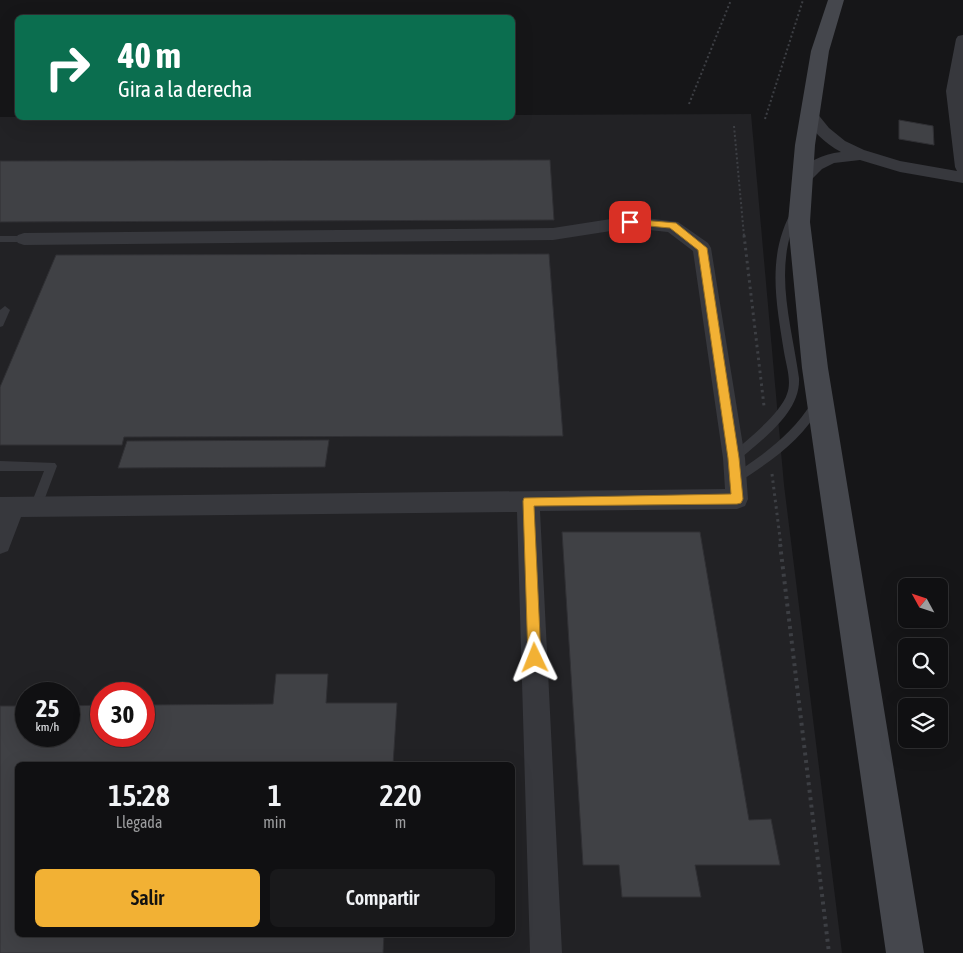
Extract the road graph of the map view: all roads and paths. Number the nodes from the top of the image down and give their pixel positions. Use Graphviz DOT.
graph roads {
  1 [pos="732,0"];
  2 [pos="803,0"];
  3 [pos="836,0"];
  4 [pos="963,39"];
  5 [pos="961,64"];
  6 [pos="688,104"];
  7 [pos="810,115"];
  8 [pos="766,119"];
  9 [pos="734,126"];
  10 [pos="844,147"];
  11 [pos="804,151"];
  12 [pos="862,155"];
  13 [pos="962,163"];
  14 [pos="963,167"];
  15 [pos="963,177"];
  16 [pos="802,178"];
  17 [pos="800,204"];
  18 [pos="0,239"];
  19 [pos="24,239"];
  20 [pos="5,310"];
  21 [pos="0,323"];
  22 [pos="820,398"];
  23 [pos="767,426"];
  24 [pos="770,456"];
  25 [pos="734,458"];
  26 [pos="0,466"];
  27 [pos="736,479"];
  28 [pos="528,501"];
  29 [pos="6,507"];
  30 [pos="36,507"];
  31 [pos="0,543"];
  32 [pos="546,953"];
  33 [pos="829,953"];
  34 [pos="906,953"];
  1 -- 6 [label="path"];
  2 -- 8 [label="path"];
  3 -- 7 [label="main road"];
  4 -- 5 [label="street"];
  5 -- 13 [label="street"];
  7 -- 10 [label="street"];
  7 -- 11 [label="main road"];
  9 -- 23 [label="path"];
  10 -- 11 [label="street"];
  10 -- 12 [label="street"];
  11 -- 16 [label="main road"];
  12 -- 13 [label="street"];
  12 -- 15 [label="street"];
  12 -- 16 [label="street"];
  13 -- 14 [label="street"];
  16 -- 17 [label="main road"];
  17 -- 22 [label="main road"];
  17 -- 23 [label="lane"];
  18 -- 19 [label="lane"];
  19 -- 25 [label="street"];
  20 -- 21 [label="lane"];
  22 -- 24 [label="lane"];
  22 -- 34 [label="main road"];
  23 -- 25 [label="lane"];
  24 -- 27 [label="lane"];
  24 -- 33 [label="path"];
  25 -- 27 [label="street"];
  26 -- 30 [label="lane"];
  27 -- 28 [label="street"];
  28 -- 30 [label="street"];
  28 -- 32 [label="street"];
  29 -- 30 [label="street"];
  29 -- 31 [label="street"];
}
